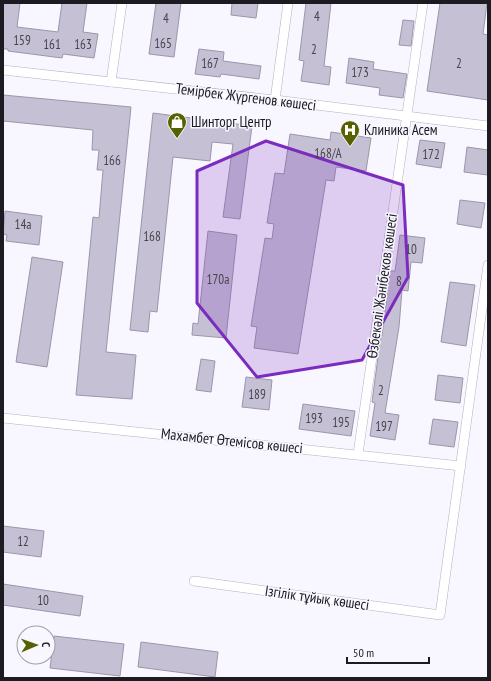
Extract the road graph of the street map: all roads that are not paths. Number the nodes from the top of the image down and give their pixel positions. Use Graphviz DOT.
graph roads {
  1 [pos="122,3"];
  2 [pos="288,3"];
  3 [pos="423,3"];
  4 [pos="3,70"];
  5 [pos="111,82"];
  6 [pos="275,100"];
  7 [pos="406,117"];
  8 [pos="488,126"];
  9 [pos="488,265"];
  10 [pos="3,418"];
  11 [pos="358,454"];
  12 [pos="461,466"];
  13 [pos="194,581"];
  1 -- 5 [label="street"];
  2 -- 6 [label="street"];
  3 -- 7 [label="street, Өзбекәлі Жәнібеков көшесі"];
  4 -- 5 [label="street, Темірбек Жүргенов көшесі"];
  5 -- 6 [label="street, Темірбек Жүргенов көшесі"];
  6 -- 7 [label="street, Темірбек Жүргенов көшесі"];
  7 -- 8 [label="street, Темірбек Жүргенов көшесі"];
  7 -- 11 [label="street, Өзбекәлі Жәнібеков көшесі"];
  9 -- 12 [label="street"];
  10 -- 11 [label="street, Махамбет Өтемісов көшесі"];
  11 -- 12 [label="street, Махамбет Өтемісов көшесі"];
  12 -- 13 [label="street, Ізгілік тұйық көшесі"];
}
